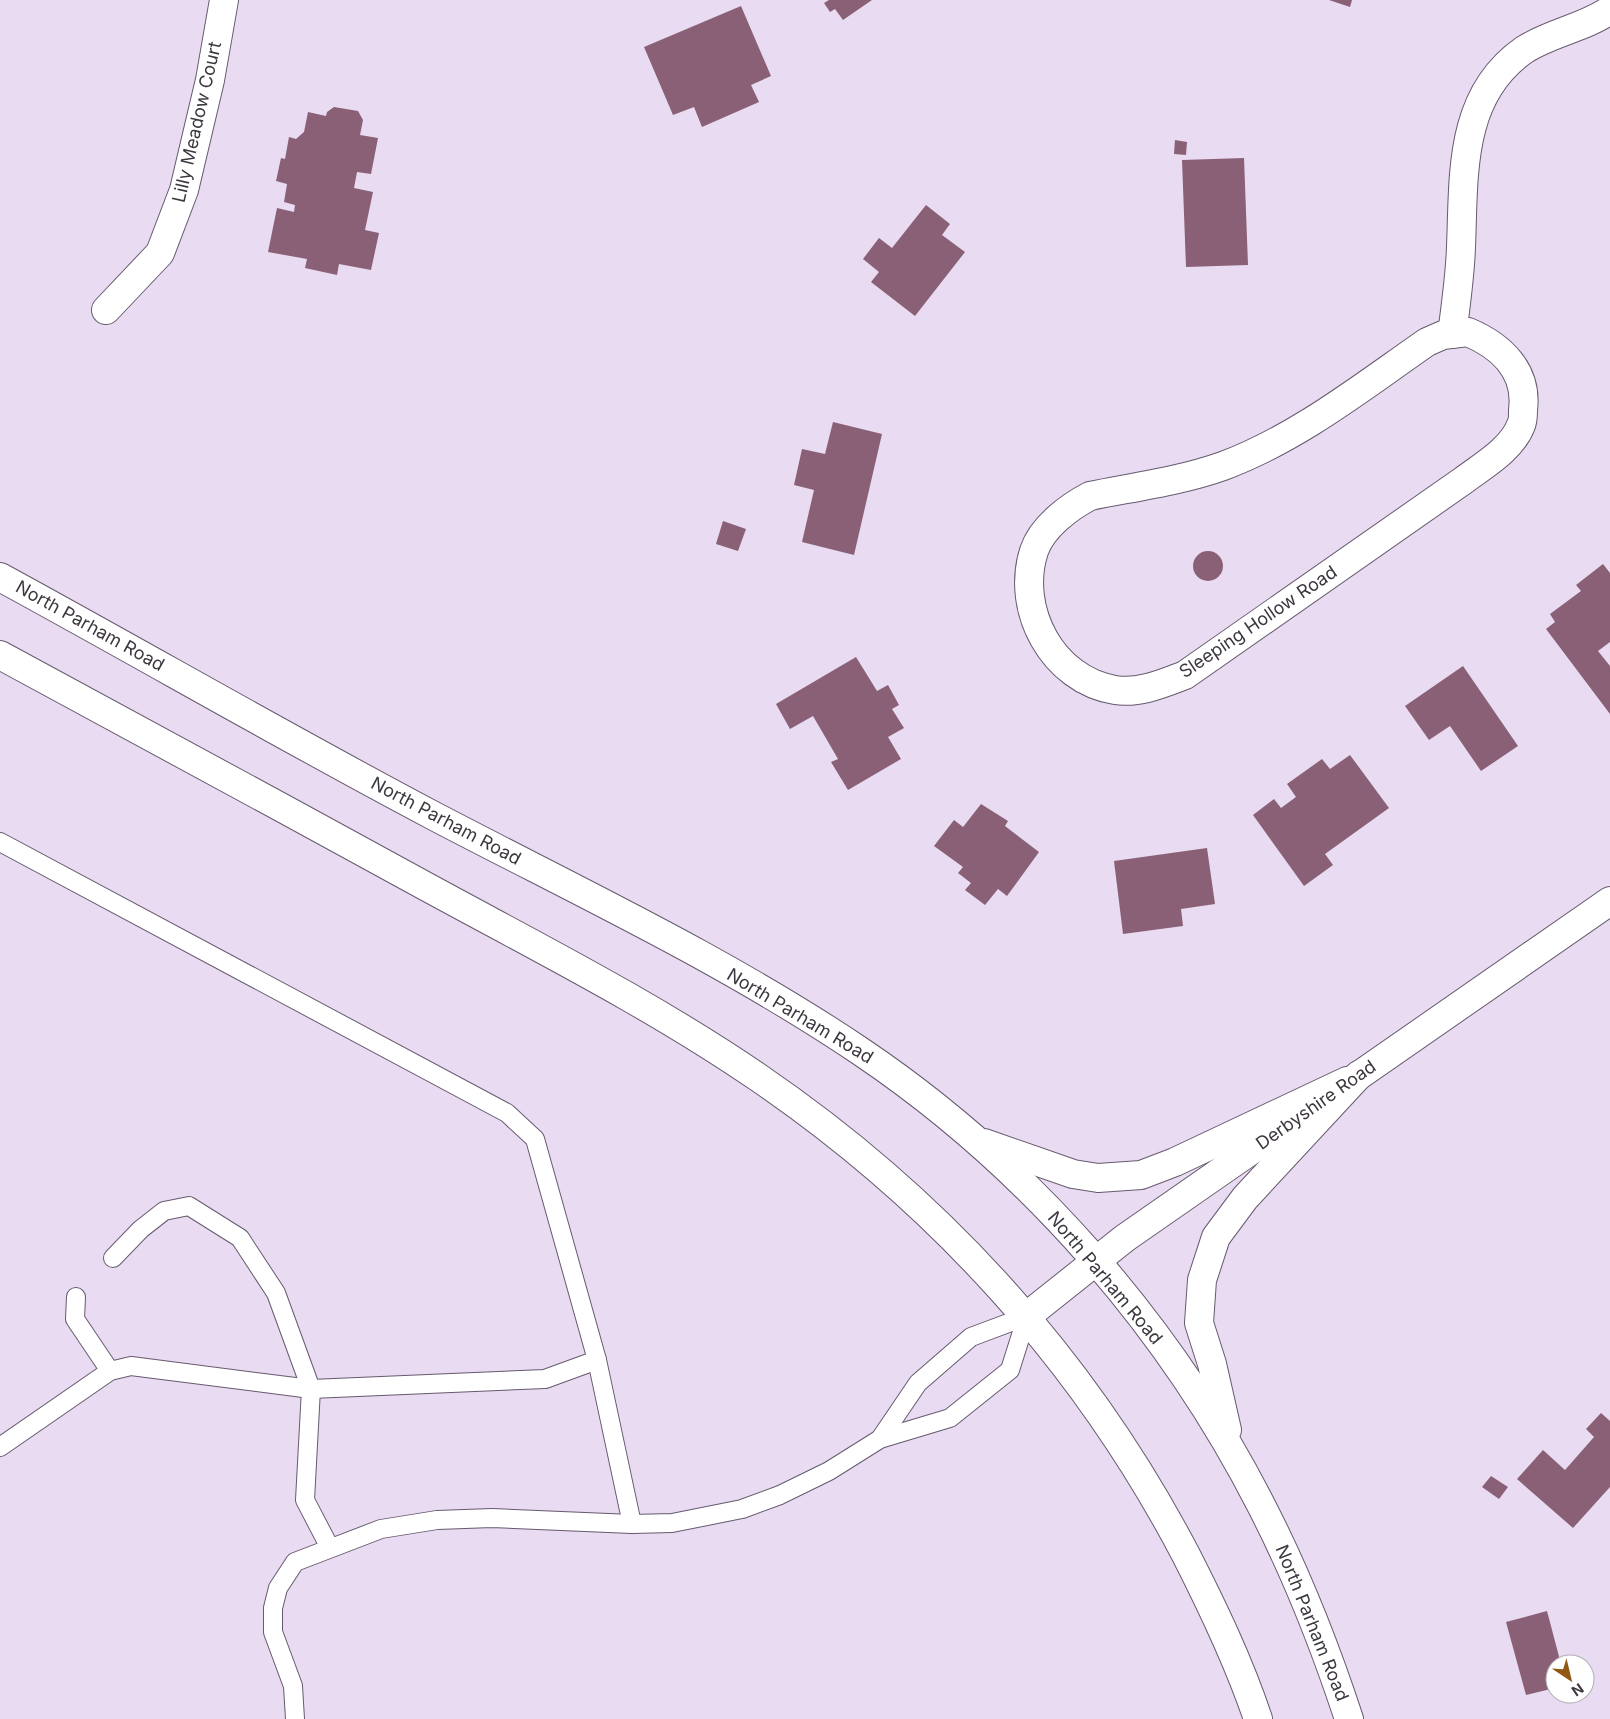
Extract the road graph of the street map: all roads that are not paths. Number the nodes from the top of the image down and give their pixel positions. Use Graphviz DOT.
graph roads {
  1 [pos="224,0"];
  2 [pos="1610,10"];
  3 [pos="106,310"];
  4 [pos="1452,334"];
  5 [pos="0,577"];
  6 [pos="0,655"];
  7 [pos="0,842"];
  8 [pos="1610,901"];
  9 [pos="1359,1075"];
  10 [pos="974,1139"];
  11 [pos="113,1258"];
  12 [pos="1095,1261"];
  13 [pos="76,1297"];
  14 [pos="1027,1316"];
  15 [pos="598,1360"];
  16 [pos="110,1371"];
  17 [pos="311,1389"];
  18 [pos="880,1439"];
  19 [pos="0,1447"];
  20 [pos="1232,1450"];
  21 [pos="632,1524"];
  22 [pos="330,1548"];
  23 [pos="295,1719"];
  24 [pos="1258,1719"];
  25 [pos="1349,1719"];
  1 -- 3 [label="main road, Lilly Meadow Court"];
  2 -- 4 [label="main road"];
  4 -- 4 [label="main road, Sleeping Hollow Road"];
  5 -- 10 [label="main road, North Parham Road"];
  6 -- 14 [label="main road"];
  7 -- 15 [label="lane"];
  8 -- 9 [label="main road, Derbyshire Road"];
  9 -- 10 [label="main road"];
  9 -- 12 [label="main road, Derbyshire Road"];
  9 -- 20 [label="main road"];
  10 -- 12 [label="main road, North Parham Road"];
  11 -- 17 [label="lane"];
  12 -- 14 [label="main road, Derbyshire Road"];
  12 -- 20 [label="main road, North Parham Road"];
  13 -- 16 [label="lane"];
  14 -- 18 [label="lane"];
  14 -- 18 [label="lane"];
  14 -- 24 [label="main road"];
  15 -- 17 [label="lane"];
  15 -- 21 [label="lane"];
  16 -- 17 [label="lane"];
  16 -- 19 [label="lane"];
  17 -- 22 [label="lane"];
  18 -- 21 [label="lane"];
  20 -- 25 [label="main road, North Parham Road"];
  21 -- 22 [label="lane"];
  22 -- 23 [label="lane"];
}
